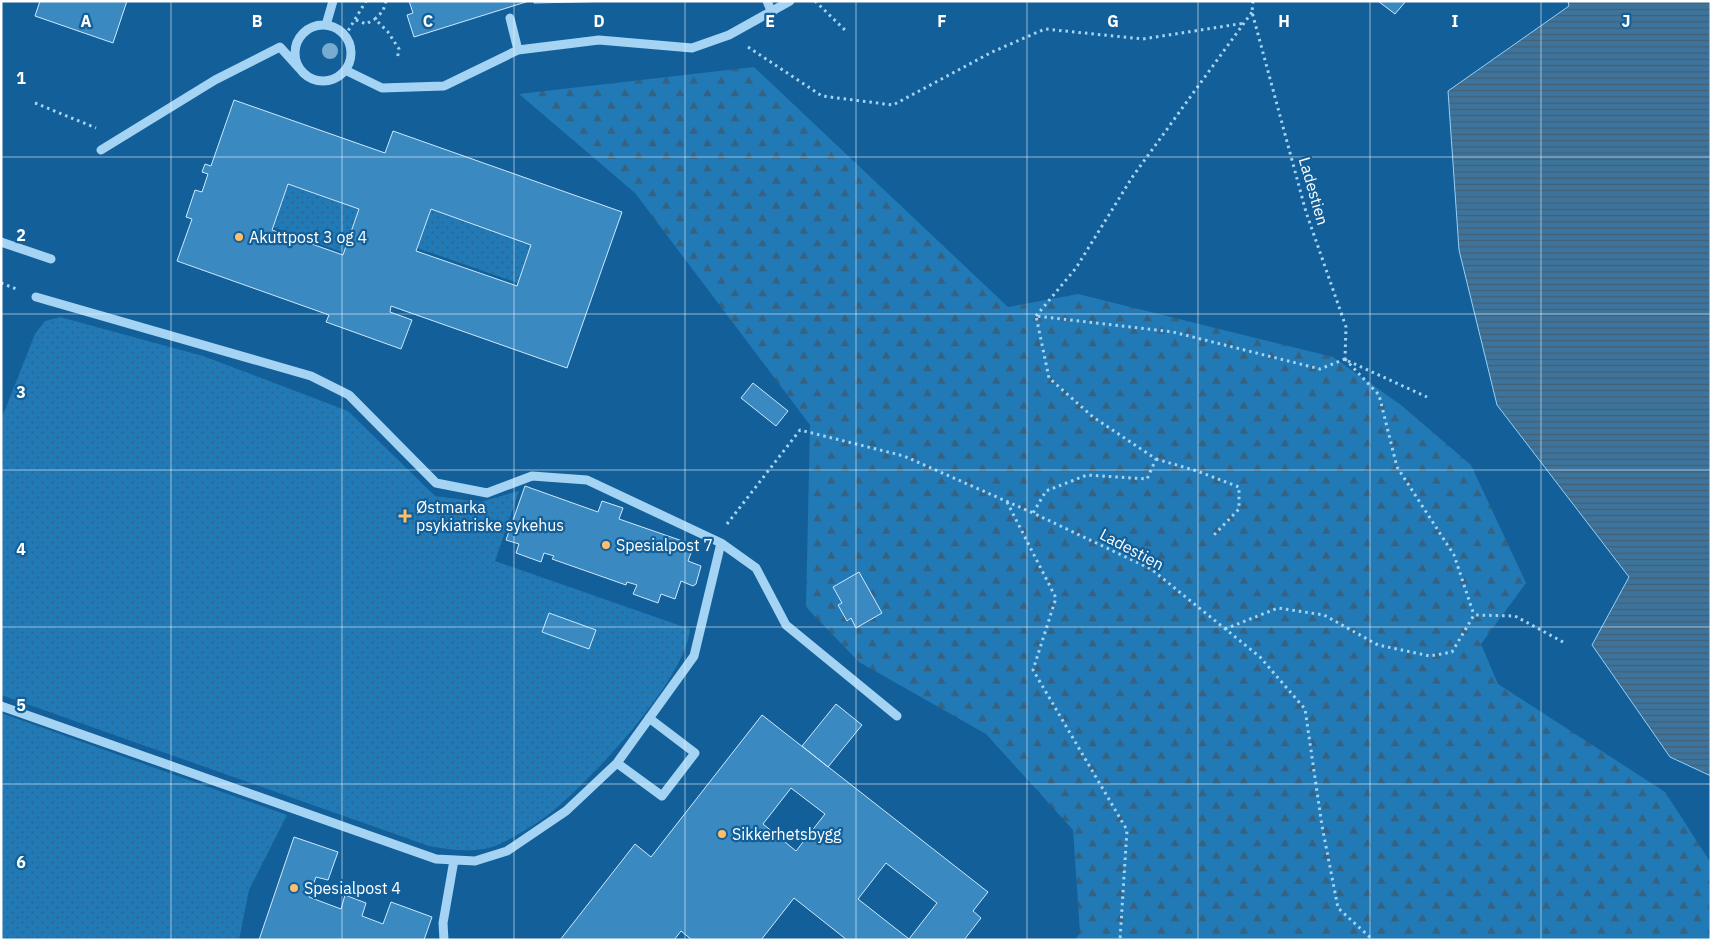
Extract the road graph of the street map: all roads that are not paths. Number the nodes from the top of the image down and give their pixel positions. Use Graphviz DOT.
graph roads {
  1 [pos="333,1"];
  2 [pos="767,1"];
  3 [pos="790,1"];
  4 [pos="772,13"];
  5 [pos="510,18"];
  6 [pos="326,26"];
  7 [pos="518,50"];
  8 [pos="299,68"];
  9 [pos="345,70"];
  10 [pos="101,150"];
  11 [pos="1,242"];
  12 [pos="51,259"];
  13 [pos="36,297"];
  14 [pos="718,541"];
  15 [pos="1,706"];
  16 [pos="897,716"];
  17 [pos="649,718"];
  18 [pos="617,763"];
  19 [pos="454,860"];
  20 [pos="444,940"];
  1 -- 6 [label="lane"];
  2 -- 4 [label="lane"];
  3 -- 4 [label="lane"];
  4 -- 7 [label="lane"];
  5 -- 7 [label="lane"];
  6 -- 8 [label="lane"];
  6 -- 9 [label="lane"];
  7 -- 9 [label="lane"];
  8 -- 9 [label="lane"];
  8 -- 10 [label="lane"];
  11 -- 12 [label="lane"];
  13 -- 14 [label="lane"];
  14 -- 16 [label="lane"];
  14 -- 17 [label="lane"];
  15 -- 19 [label="lane"];
  17 -- 18 [label="lane"];
  17 -- 18 [label="lane"];
  18 -- 19 [label="lane"];
  19 -- 20 [label="lane"];
}
